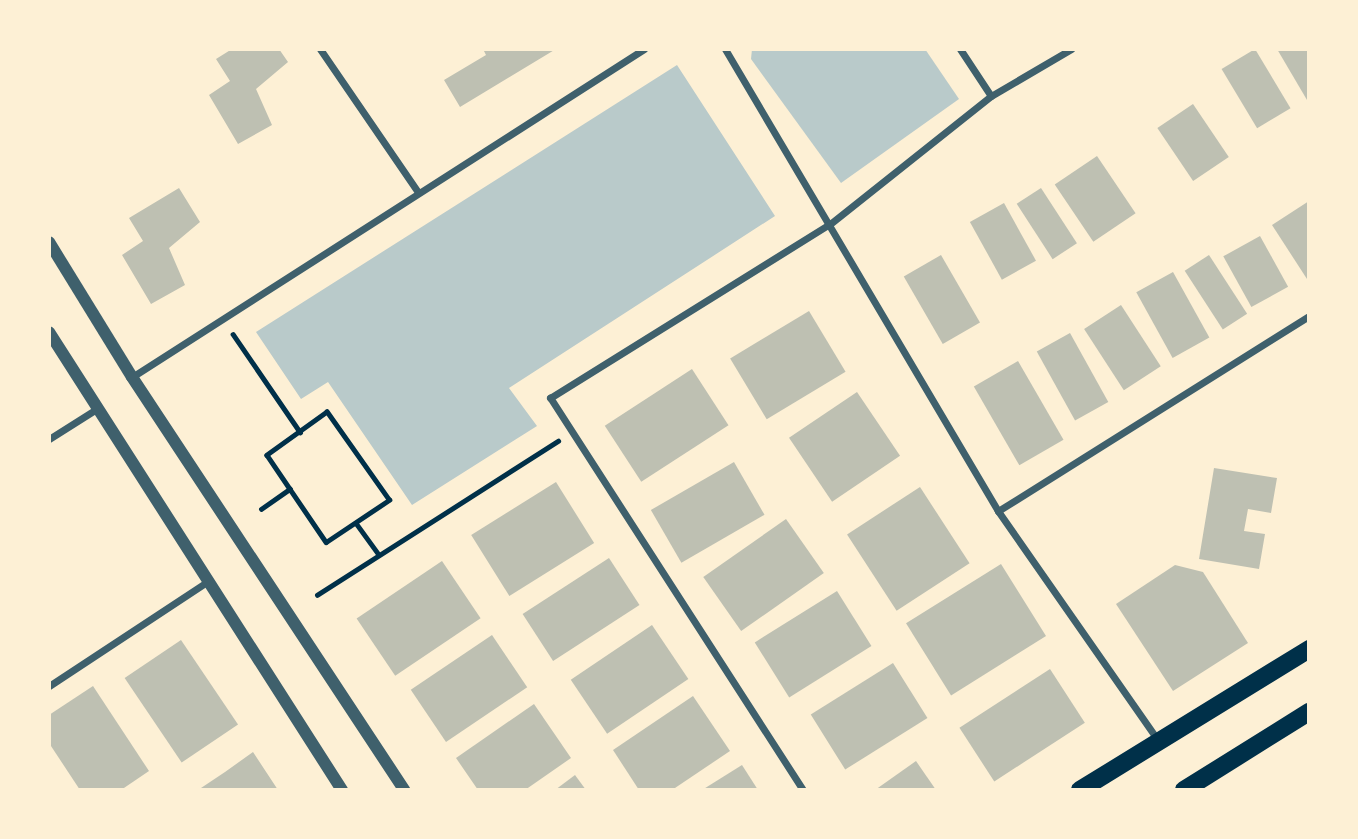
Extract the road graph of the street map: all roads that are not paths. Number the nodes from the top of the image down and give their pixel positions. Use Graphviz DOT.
graph roads {
  1 [pos="320,49"];
  2 [pos="644,49"];
  3 [pos="725,49"];
  4 [pos="960,49"];
  5 [pos="1070,49"];
  6 [pos="992,96"];
  7 [pos="418,192"];
  8 [pos="830,224"];
  9 [pos="49,242"];
  10 [pos="1309,316"];
  11 [pos="49,332"];
  12 [pos="132,377"];
  13 [pos="98,408"];
  14 [pos="49,439"];
  15 [pos="998,510"];
  16 [pos="208,581"];
  17 [pos="1309,649"];
  18 [pos="49,686"];
  19 [pos="1309,712"];
  20 [pos="1157,739"];
  21 [pos="1186,789"];
  22 [pos="342,790"];
  23 [pos="404,790"];
  24 [pos="803,790"];
  25 [pos="1080,790"];
  1 -- 7 [label="street"];
  2 -- 7 [label="street"];
  3 -- 8 [label="street"];
  4 -- 6 [label="street"];
  5 -- 6 [label="street"];
  6 -- 8 [label="street"];
  7 -- 12 [label="street"];
  8 -- 15 [label="street"];
  8 -- 24 [label="street"];
  9 -- 12 [label="street"];
  10 -- 15 [label="street"];
  11 -- 13 [label="street"];
  12 -- 23 [label="street"];
  13 -- 14 [label="street"];
  13 -- 16 [label="street"];
  15 -- 20 [label="street"];
  16 -- 18 [label="street"];
  16 -- 22 [label="street"];
  17 -- 20 [label="main road"];
  19 -- 21 [label="main road"];
  20 -- 25 [label="main road"];
}
